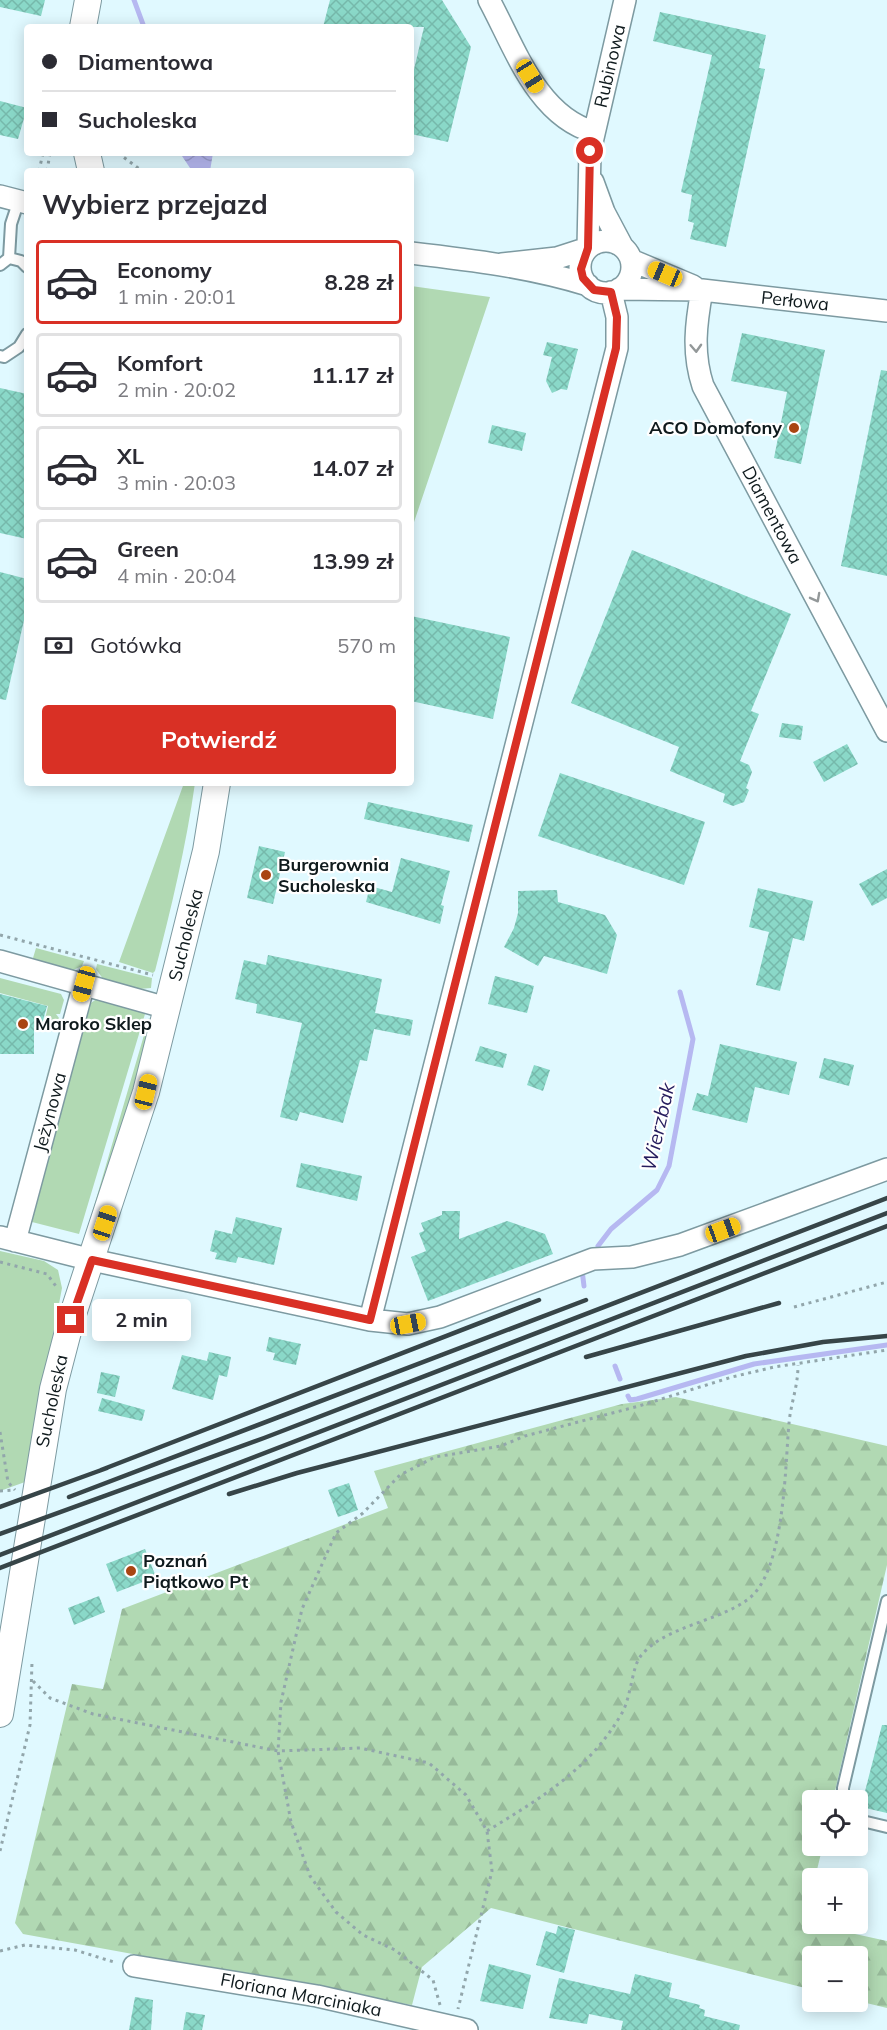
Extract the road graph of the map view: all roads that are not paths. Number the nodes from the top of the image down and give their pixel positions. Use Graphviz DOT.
graph roads {
  1 [pos="88,0"];
  2 [pos="489,0"];
  3 [pos="625,0"];
  4 [pos="84,24"];
  5 [pos="594,132"];
  6 [pos="590,173"];
  7 [pos="15,200"];
  8 [pos="588,248"];
  9 [pos="414,253"];
  10 [pos="627,253"];
  11 [pos="4,262"];
  12 [pos="24,264"];
  13 [pos="502,264"];
  14 [pos="588,285"];
  15 [pos="702,290"];
  16 [pos="615,291"];
  17 [pos="887,311"];
  18 [pos="24,339"];
  19 [pos="0,356"];
  20 [pos="887,731"];
  21 [pos="217,786"];
  22 [pos="0,961"];
  23 [pos="84,984"];
  24 [pos="159,1006"];
  25 [pos="887,1169"];
  26 [pos="8,1239"];
  27 [pos="92,1260"];
  28 [pos="370,1320"];
  29 [pos="887,1600"];
  30 [pos="0,1714"];
  31 [pos="843,1790"];
  32 [pos="868,1822"];
  33 [pos="887,1827"];
  34 [pos="134,1966"];
  35 [pos="445,2028"];
  36 [pos="467,2030"];
  1 -- 4 [label="street"];
  2 -- 5 [label="street"];
  3 -- 5 [label="street, Rubinowa"];
  5 -- 6 [label="street"];
  6 -- 8 [label="street"];
  6 -- 10 [label="street"];
  7 -- 11 [label="lane"];
  8 -- 10 [label="street"];
  8 -- 13 [label="street"];
  8 -- 14 [label="street"];
  9 -- 13 [label="street"];
  10 -- 15 [label="street, Perłowa"];
  10 -- 16 [label="street"];
  11 -- 12 [label="lane"];
  13 -- 14 [label="street"];
  14 -- 16 [label="street"];
  15 -- 16 [label="street, Perłowa"];
  15 -- 17 [label="street, Perłowa"];
  15 -- 20 [label="street, Diamentowa, one-way"];
  16 -- 28 [label="street"];
  18 -- 19 [label="lane"];
  21 -- 24 [label="street, Sucholeska"];
  22 -- 23 [label="street"];
  23 -- 24 [label="street"];
  23 -- 26 [label="street, Jeżynowa"];
  24 -- 27 [label="street, Sucholeska"];
  25 -- 28 [label="street"];
  26 -- 27 [label="street"];
  27 -- 28 [label="street"];
  27 -- 30 [label="street, Sucholeska"];
  29 -- 31 [label="lane"];
  32 -- 33 [label="lane"];
  34 -- 35 [label="street, Floriana Marciniaka"];
  35 -- 36 [label="street, Floriana Marciniaka"];
}
